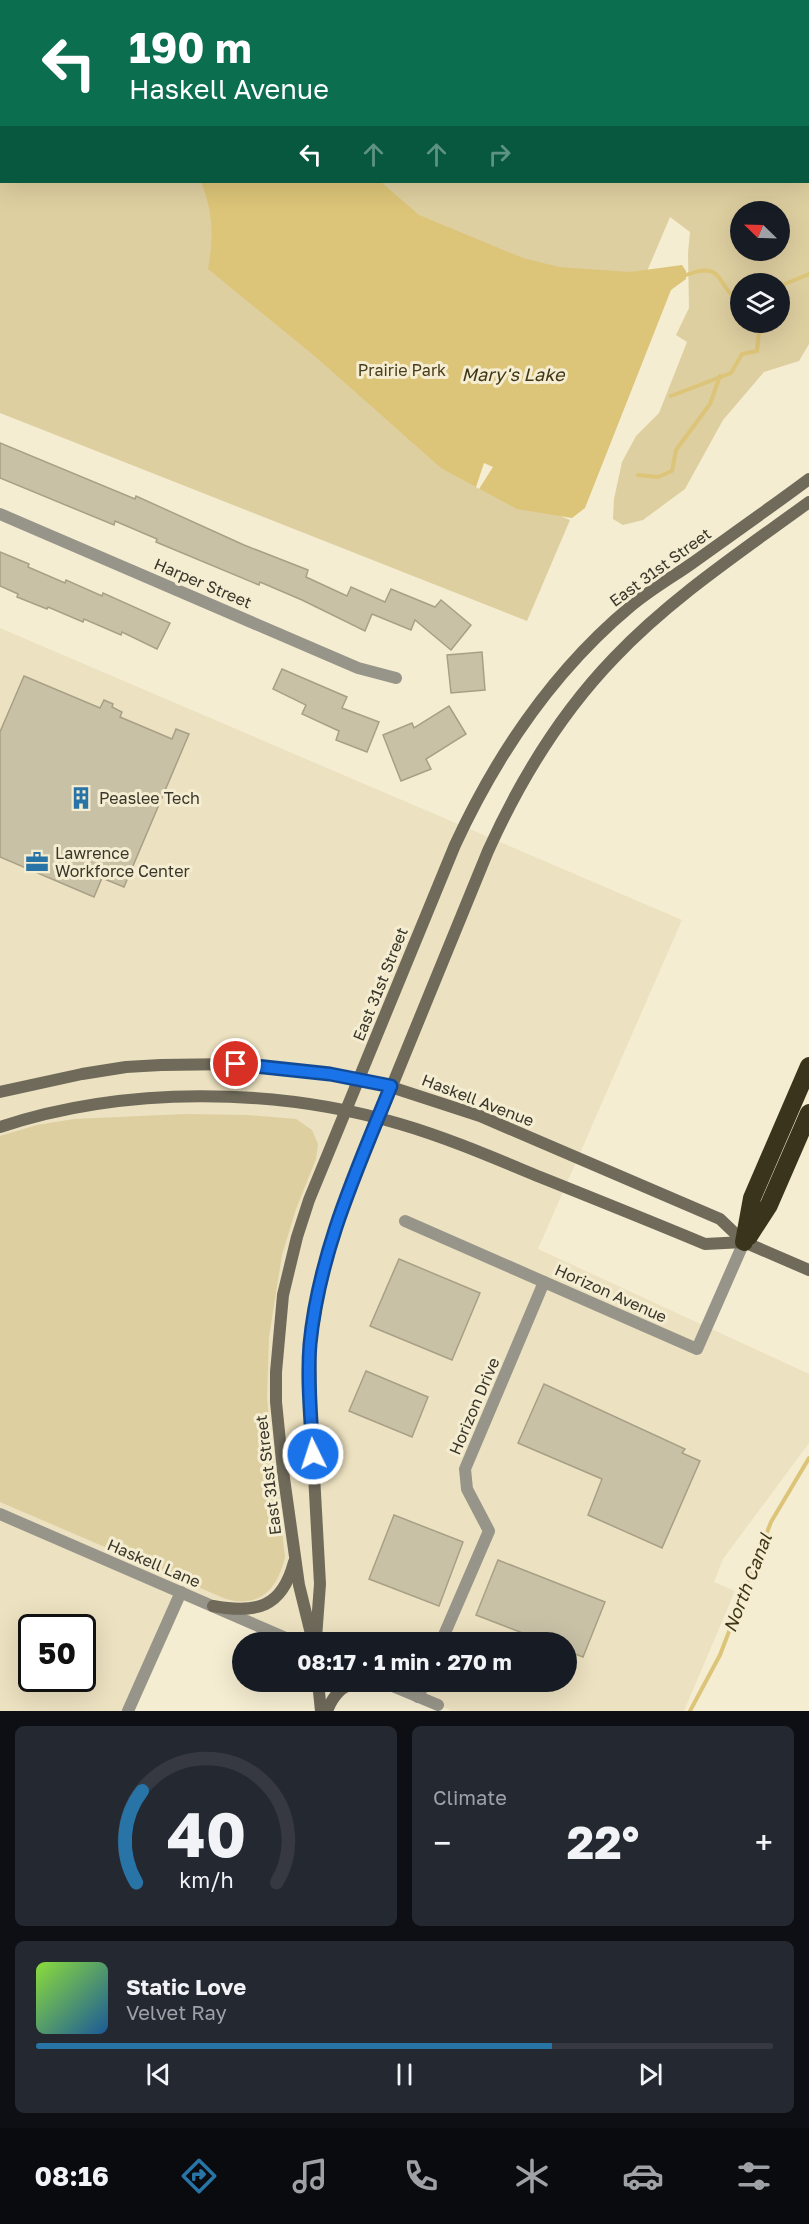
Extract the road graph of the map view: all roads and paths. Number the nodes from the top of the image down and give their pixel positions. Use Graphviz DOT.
graph roads {
  1 [pos="809,479"];
  2 [pos="809,502"];
  3 [pos="0,514"];
  4 [pos="396,678"];
  5 [pos="809,1066"];
  6 [pos="358,1079"];
  7 [pos="391,1086"];
  8 [pos="0,1092"];
  9 [pos="345,1111"];
  10 [pos="809,1113"];
  11 [pos="378,1119"];
  12 [pos="0,1127"];
  13 [pos="405,1221"];
  14 [pos="744,1242"];
  15 [pos="809,1270"];
  16 [pos="544,1282"];
  17 [pos="0,1514"];
  18 [pos="295,1558"];
  19 [pos="181,1592"];
  20 [pos="213,1606"];
  21 [pos="272,1632"];
  22 [pos="312,1632"];
  23 [pos="316,1632"];
  24 [pos="445,1632"];
  25 [pos="319,1692"];
  26 [pos="338,1692"];
  27 [pos="406,1692"];
  28 [pos="420,1692"];
  29 [pos="418,1697"];
  30 [pos="438,1705"];
  31 [pos="128,1711"];
  32 [pos="321,1711"];
  33 [pos="327,1711"];
  1 -- 6 [label="main road, East 31st Street"];
  2 -- 7 [label="main road, East 31st Street"];
  3 -- 4 [label="street, Harper Street"];
  5 -- 14 [label="highway"];
  6 -- 7 [label="main road, Haskell Avenue"];
  6 -- 8 [label="main road, Haskell Avenue"];
  6 -- 9 [label="main road, East 31st Street"];
  7 -- 11 [label="main road, East 31st Street"];
  7 -- 14 [label="main road, Haskell Avenue"];
  9 -- 11 [label="main road, Haskell Avenue"];
  9 -- 12 [label="main road, Haskell Avenue"];
  9 -- 18 [label="main road, East 31st Street"];
  10 -- 14 [label="highway"];
  11 -- 14 [label="main road, Haskell Avenue"];
  11 -- 23 [label="main road, East 31st Street"];
  13 -- 16 [label="street, Horizon Avenue"];
  14 -- 15 [label="main road, Haskell Avenue"];
  14 -- 16 [label="street, Horizon Avenue"];
  16 -- 24 [label="street, Horizon Drive"];
  17 -- 19 [label="street, Haskell Lane"];
  18 -- 20 [label="main road"];
  18 -- 22 [label="main road, East 31st Street"];
  19 -- 20 [label="street, Haskell Lane"];
  19 -- 31 [label="street"];
  20 -- 21 [label="street, Haskell Lane"];
  25 -- 32 [label="main road"];
  26 -- 33 [label="main road"];
  27 -- 29 [label="street"];
  28 -- 29 [label="street"];
  29 -- 30 [label="street"];
}
